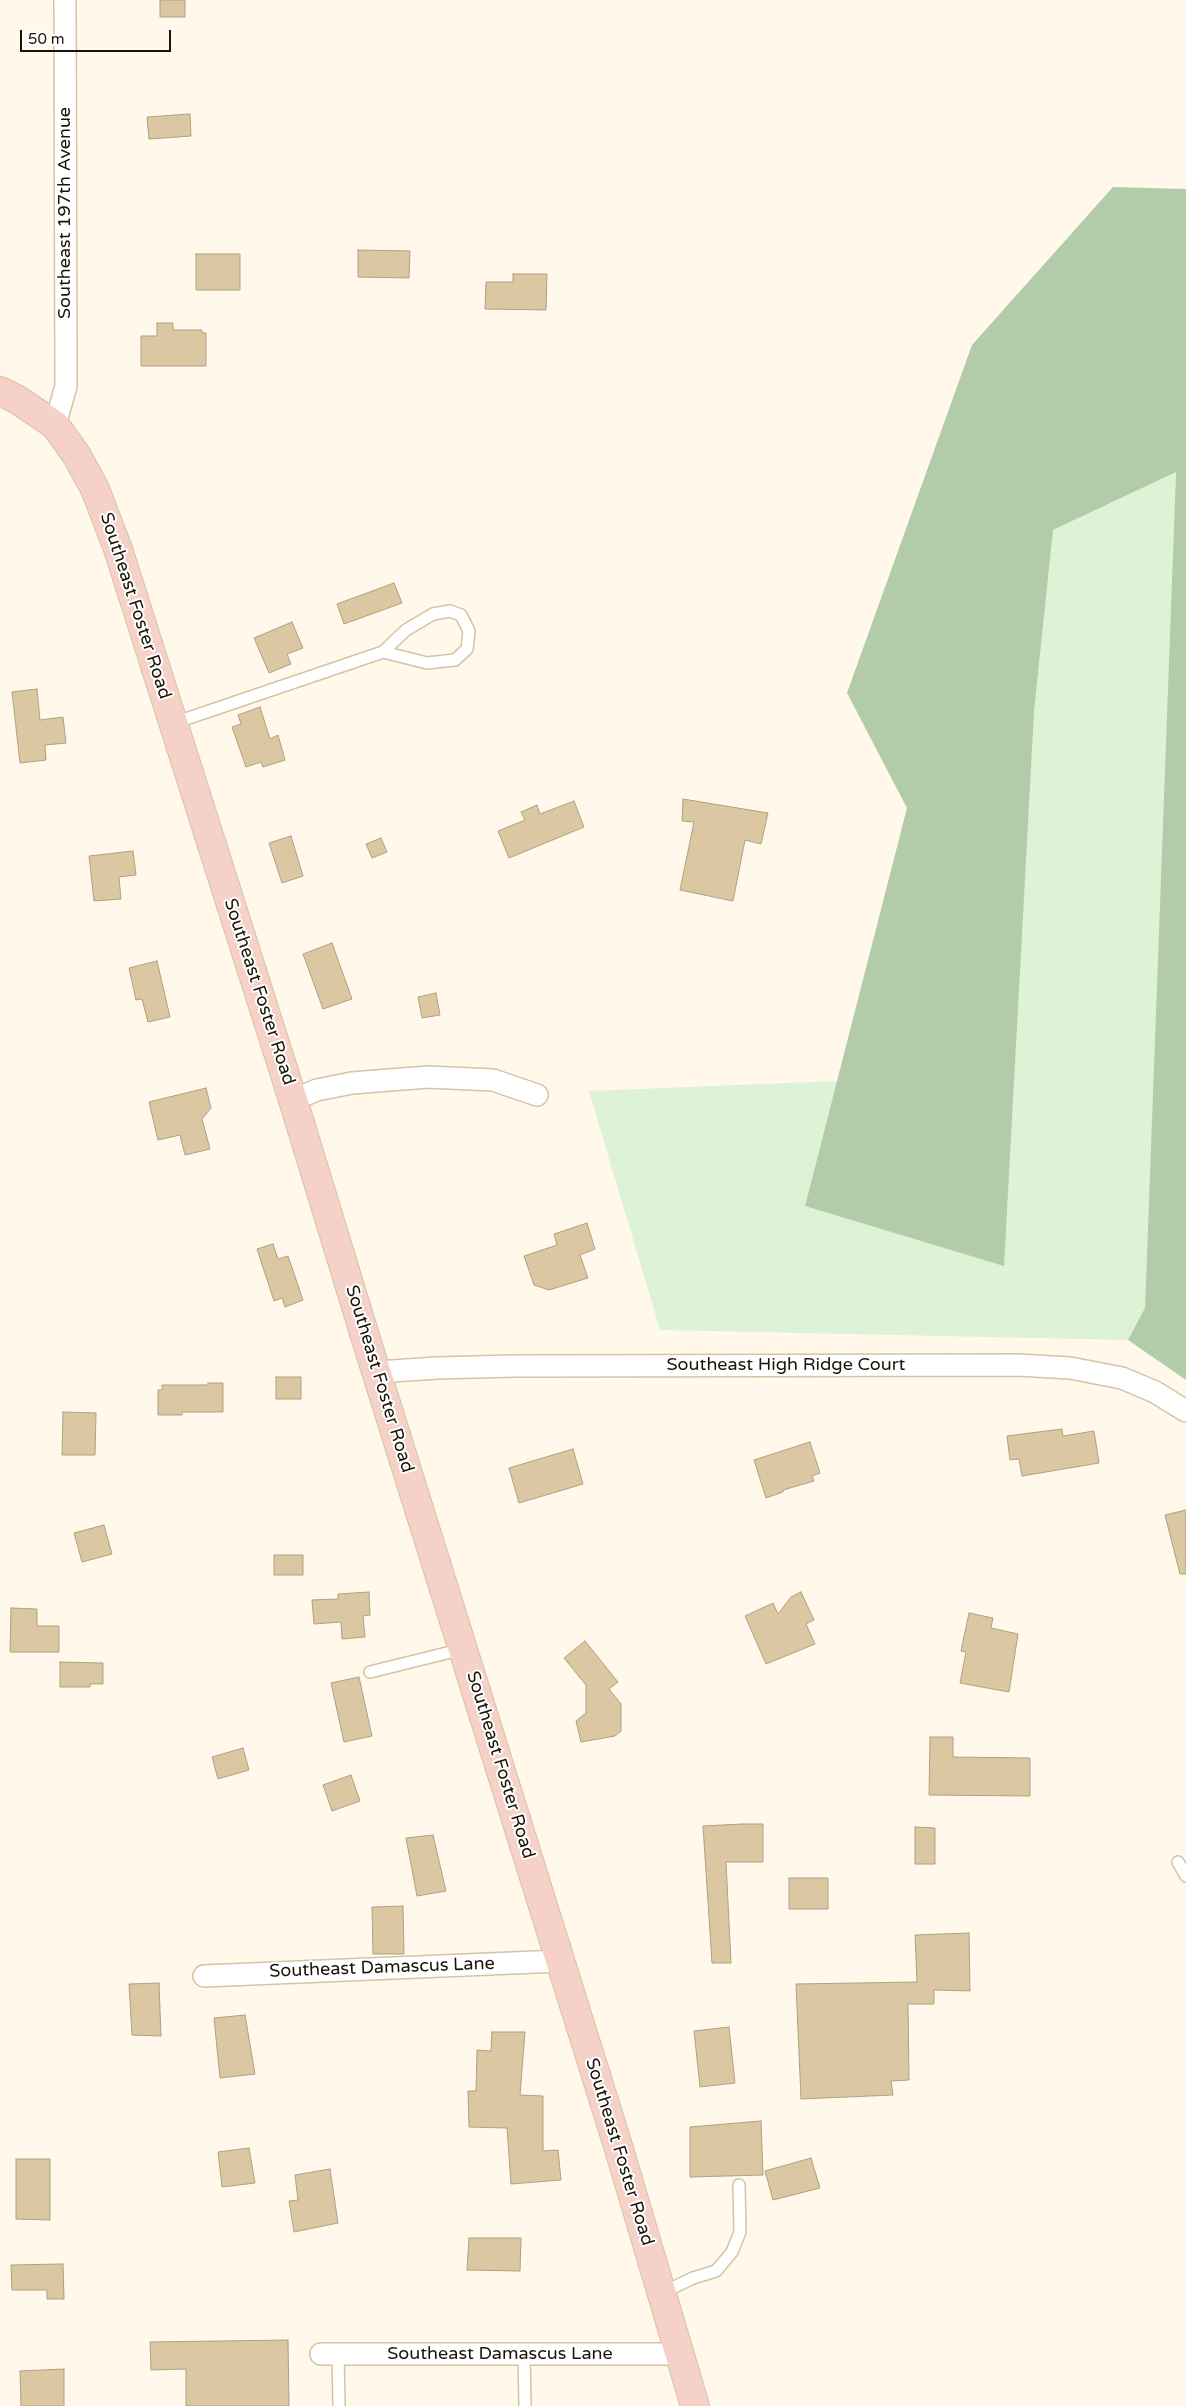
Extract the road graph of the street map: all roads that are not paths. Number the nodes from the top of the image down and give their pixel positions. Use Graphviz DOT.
graph roads {
  1 [pos="64,0"];
  2 [pos="0,391"];
  3 [pos="56,425"];
  4 [pos="383,652"];
  5 [pos="174,723"];
  6 [pos="537,1095"];
  7 [pos="293,1100"];
  8 [pos="377,1372"];
  9 [pos="1186,1411"];
  10 [pos="464,1649"];
  11 [pos="370,1672"];
  12 [pos="1178,1862"];
  13 [pos="1186,1876"];
  14 [pos="560,1961"];
  15 [pos="204,1976"];
  16 [pos="739,2184"];
  17 [pos="662,2293"];
  18 [pos="329,2354"];
  19 [pos="524,2354"];
  20 [pos="679,2354"];
  21 [pos="339,2406"];
  22 [pos="525,2406"];
  23 [pos="694,2406"];
  1 -- 3 [label="street, Southeast 197th Avenue"];
  2 -- 3 [label="main road, Southeast Foster Road"];
  3 -- 5 [label="main road, Southeast Foster Road"];
  4 -- 4 [label="lane"];
  4 -- 5 [label="lane"];
  5 -- 7 [label="main road, Southeast Foster Road"];
  6 -- 7 [label="street"];
  7 -- 8 [label="main road, Southeast Foster Road"];
  8 -- 9 [label="street, Southeast High Ridge Court"];
  8 -- 10 [label="main road, Southeast Foster Road"];
  10 -- 11 [label="lane"];
  10 -- 14 [label="main road, Southeast Foster Road"];
  12 -- 13 [label="lane"];
  14 -- 15 [label="street, Southeast Damascus Lane"];
  14 -- 17 [label="main road, Southeast Foster Road"];
  16 -- 17 [label="lane"];
  17 -- 20 [label="main road, Southeast Foster Road"];
  18 -- 19 [label="street, Southeast Damascus Lane"];
  18 -- 21 [label="lane"];
  19 -- 20 [label="street, Southeast Damascus Lane"];
  19 -- 22 [label="lane"];
  20 -- 23 [label="main road, Southeast Foster Road"];
}
